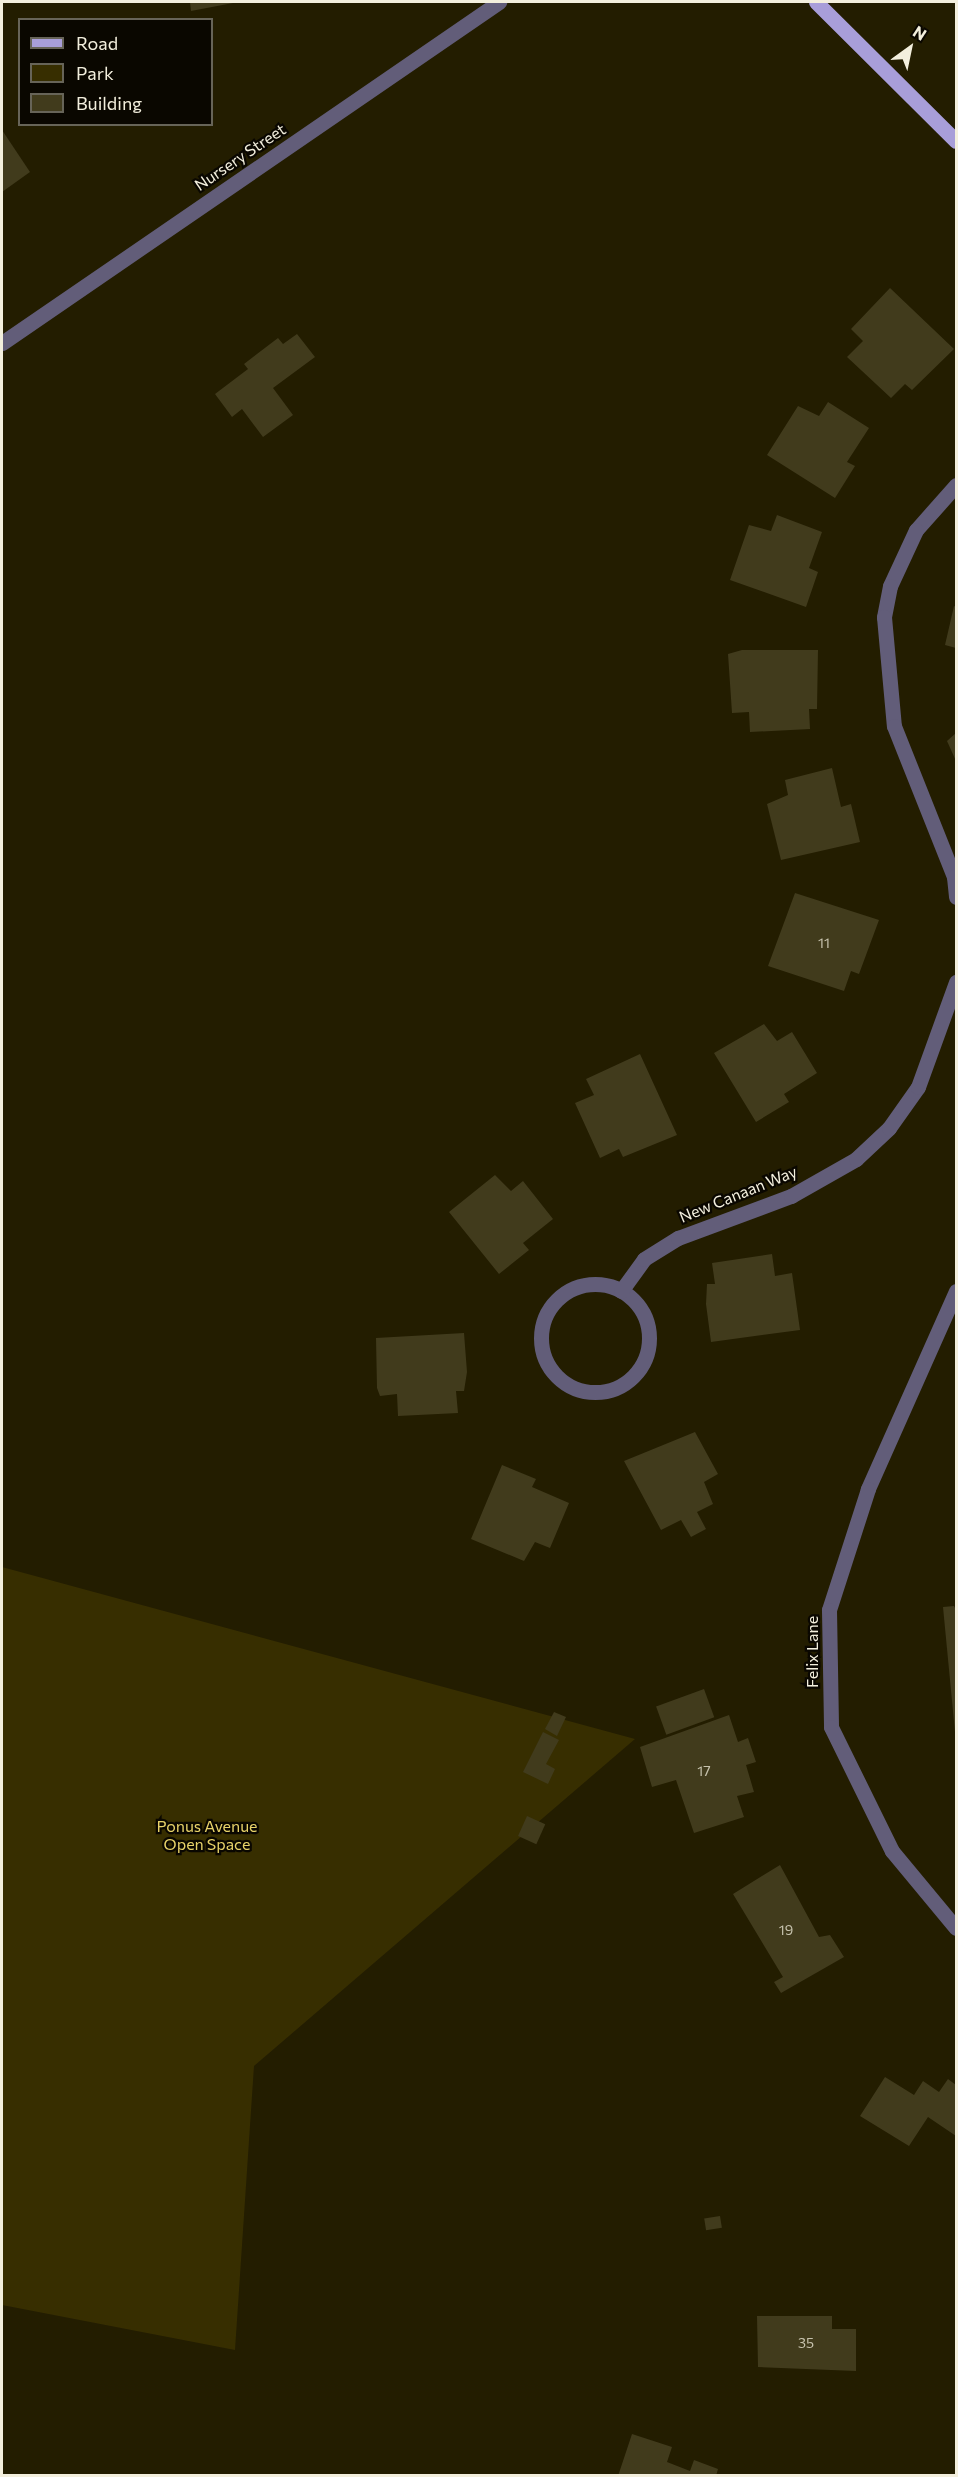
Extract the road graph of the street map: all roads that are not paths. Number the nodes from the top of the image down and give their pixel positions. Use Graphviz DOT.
graph roads {
  1 [pos="499,2"];
  2 [pos="816,2"];
  3 [pos="957,141"];
  4 [pos="2,343"];
  5 [pos="957,485"];
  6 [pos="957,897"];
  7 [pos="957,982"];
  8 [pos="957,1290"];
  9 [pos="621,1291"];
  10 [pos="957,1928"];
  1 -- 4 [label="street, Nursery Street"];
  2 -- 3 [label="main road"];
  5 -- 6 [label="street"];
  7 -- 9 [label="street, New Canaan Way"];
  8 -- 10 [label="street, Felix Lane"];
  9 -- 9 [label="street"];
}
